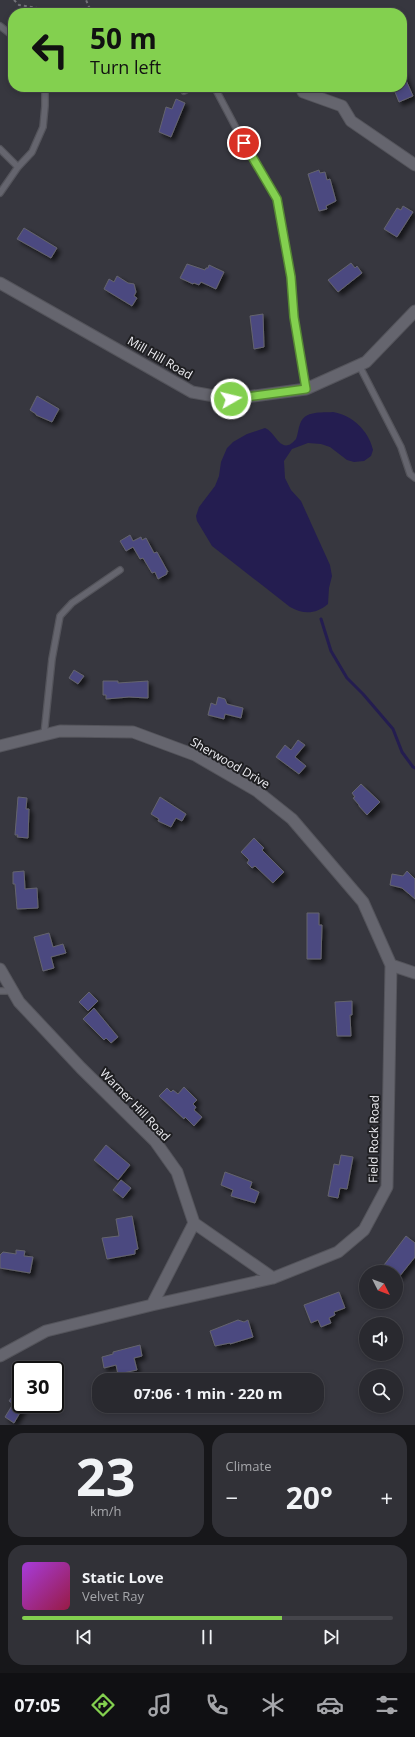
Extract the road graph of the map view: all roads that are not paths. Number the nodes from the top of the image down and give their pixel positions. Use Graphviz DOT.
graph roads {
  1 [pos="0,26"];
  2 [pos="8,32"];
  3 [pos="46,92"];
  4 [pos="217,92"];
  5 [pos="303,92"];
  6 [pos="0,149"];
  7 [pos="415,165"];
  8 [pos="18,167"];
  9 [pos="0,194"];
  10 [pos="0,284"];
  11 [pos="415,311"];
  12 [pos="359,365"];
  13 [pos="306,389"];
  14 [pos="415,478"];
  15 [pos="120,570"];
  16 [pos="44,735"];
  17 [pos="0,746"];
  18 [pos="390,965"];
  19 [pos="0,969"];
  20 [pos="415,973"];
  21 [pos="0,991"];
  22 [pos="12,991"];
  23 [pos="194,1224"];
  24 [pos="273,1278"];
  25 [pos="152,1305"];
  26 [pos="0,1356"];
  1 -- 2 [label="lane"];
  3 -- 8 [label="lane"];
  4 -- 13 [label="lane"];
  5 -- 7 [label="street"];
  6 -- 8 [label="lane"];
  8 -- 9 [label="lane"];
  10 -- 13 [label="street, Mill Hill Road"];
  11 -- 12 [label="street, Mill Hill Road"];
  12 -- 13 [label="street, Mill Hill Road"];
  12 -- 14 [label="lane"];
  15 -- 16 [label="lane"];
  16 -- 17 [label="street, Sherwood Drive"];
  16 -- 18 [label="street, Sherwood Drive"];
  18 -- 20 [label="street"];
  18 -- 24 [label="street, Field Rock Road"];
  19 -- 22 [label="street, Warner Hill Road"];
  21 -- 22 [label="lane"];
  22 -- 23 [label="street, Warner Hill Road"];
  23 -- 24 [label="street"];
  23 -- 25 [label="street"];
  24 -- 25 [label="street, Field Rock Road"];
  25 -- 26 [label="street"];
}
